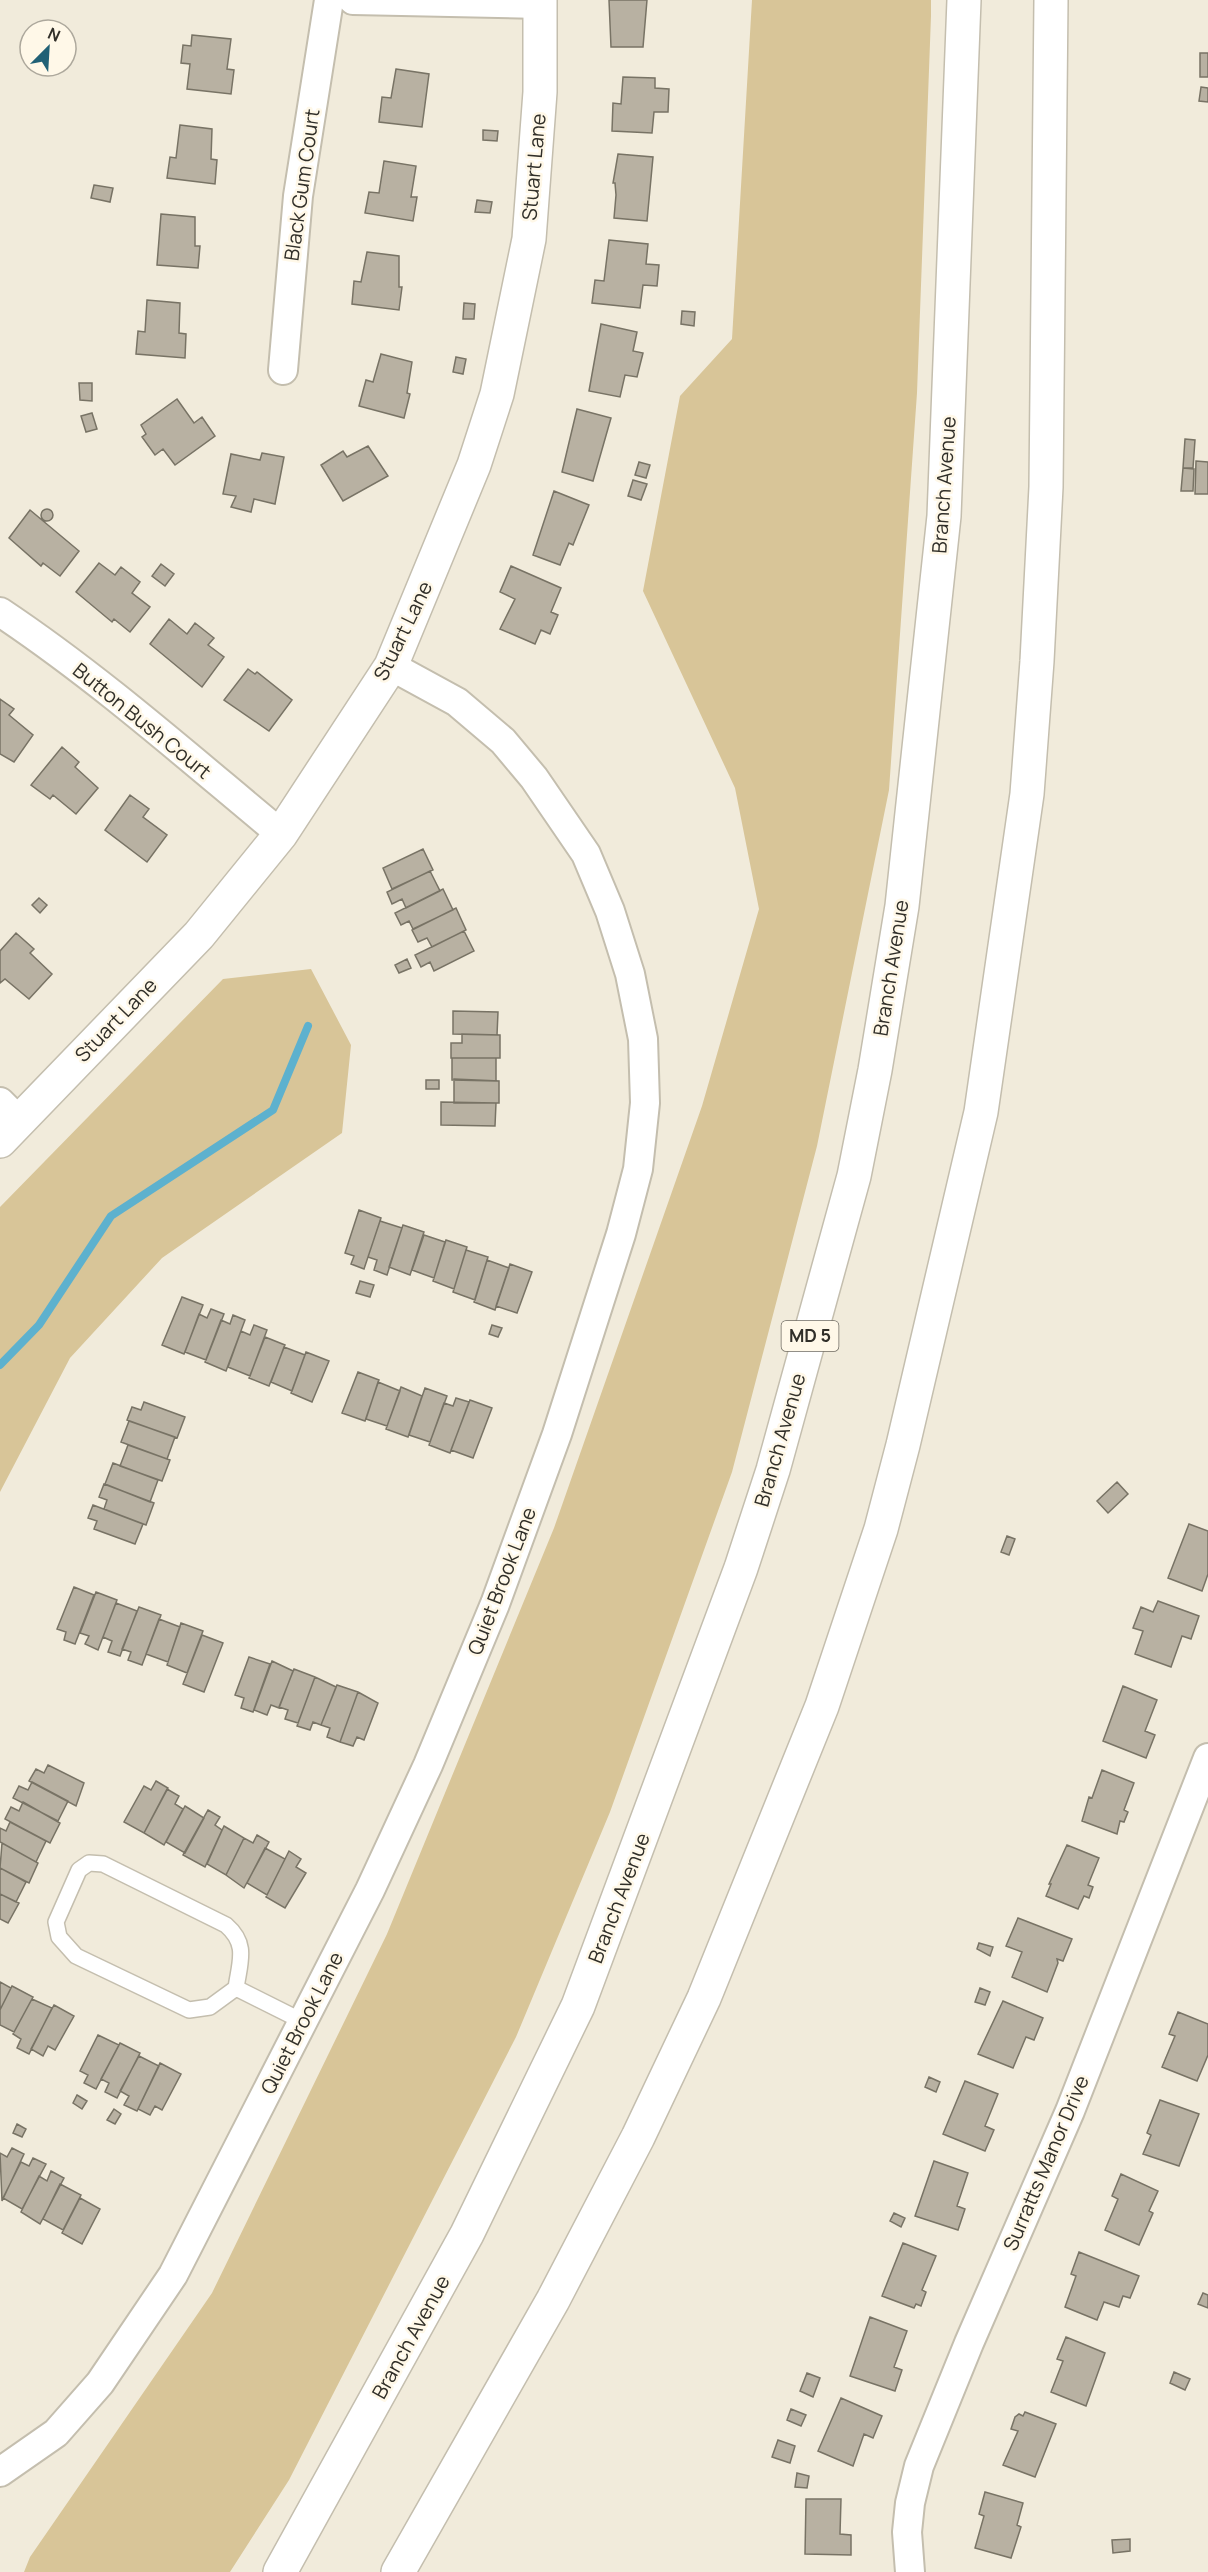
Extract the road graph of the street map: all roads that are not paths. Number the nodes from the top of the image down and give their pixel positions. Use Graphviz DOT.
graph roads {
  1 [pos="329,0"];
  2 [pos="353,0"];
  3 [pos="964,0"];
  4 [pos="1051,0"];
  5 [pos="540,2"];
  6 [pos="283,370"];
  7 [pos="0,612"];
  8 [pos="391,666"];
  9 [pos="282,834"];
  10 [pos="6,1121"];
  11 [pos="1208,1758"];
  12 [pos="236,1988"];
  13 [pos="304,2022"];
  14 [pos="0,2472"];
  15 [pos="280,2572"];
  16 [pos="398,2572"];
  17 [pos="910,2572"];
  1 -- 6 [label="street, Black Gum Court"];
  2 -- 5 [label="street"];
  3 -- 15 [label="main road, Branch Avenue / MD 5"];
  4 -- 16 [label="main road"];
  5 -- 8 [label="main road, Stuart Lane"];
  7 -- 9 [label="street, Button Bush Court"];
  8 -- 9 [label="main road, Stuart Lane"];
  8 -- 13 [label="street, Quiet Brook Lane"];
  9 -- 10 [label="main road, Stuart Lane"];
  11 -- 17 [label="street, Surratts Manor Drive"];
  12 -- 12 [label="lane"];
  12 -- 13 [label="lane"];
  13 -- 14 [label="street, Quiet Brook Lane"];
}
